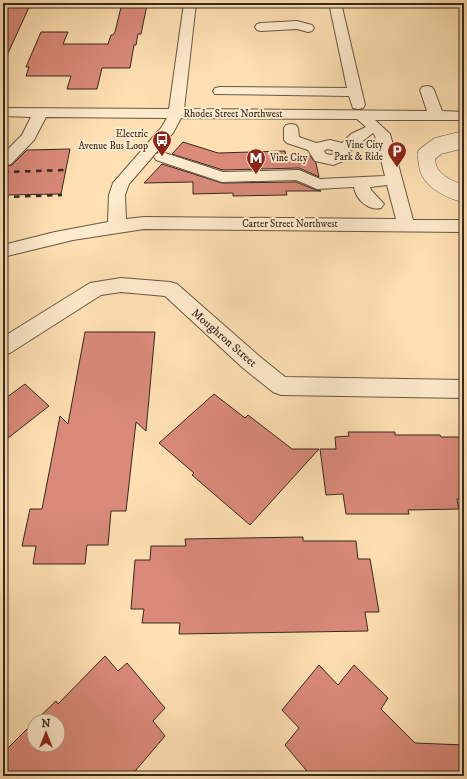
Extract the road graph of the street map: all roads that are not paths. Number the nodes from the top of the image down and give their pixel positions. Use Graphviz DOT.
graph roads {
  1 [pos="190,3"];
  2 [pos="335,3"];
  3 [pos="261,27"];
  4 [pos="308,28"];
  5 [pos="426,90"];
  6 [pos="220,91"];
  7 [pos="355,92"];
  8 [pos="24,98"];
  9 [pos="10,112"];
  10 [pos="40,113"];
  11 [pos="176,114"];
  12 [pos="360,114"];
  13 [pos="436,115"];
  14 [pos="464,116"];
  15 [pos="291,128"];
  16 [pos="366,132"];
  17 [pos="464,139"];
  18 [pos="319,153"];
  19 [pos="339,154"];
  20 [pos="162,157"];
  21 [pos="3,161"];
  22 [pos="300,175"];
  23 [pos="383,182"];
  24 [pos="464,194"];
  25 [pos="375,204"];
  26 [pos="406,225"];
  27 [pos="117,226"];
  28 [pos="464,226"];
  29 [pos="3,251"];
  30 [pos="3,347"];
  31 [pos="464,389"];
  1 -- 11 [label="street"];
  2 -- 7 [label="street"];
  3 -- 4 [label="street"];
  5 -- 13 [label="street"];
  6 -- 7 [label="street"];
  7 -- 12 [label="street"];
  8 -- 9 [label="street"];
  9 -- 10 [label="street, Rhodes Street Northwest"];
  10 -- 11 [label="street, Rhodes Street Northwest"];
  10 -- 21 [label="street"];
  11 -- 12 [label="street, Rhodes Street Northwest"];
  11 -- 27 [label="street"];
  12 -- 13 [label="street, Rhodes Street Northwest"];
  12 -- 26 [label="street"];
  13 -- 14 [label="street, Rhodes Street Northwest"];
  15 -- 18 [label="street"];
  16 -- 19 [label="street"];
  17 -- 24 [label="street, bridge"];
  18 -- 19 [label="street"];
  18 -- 22 [label="street"];
  19 -- 25 [label="street"];
  20 -- 22 [label="street"];
  22 -- 23 [label="street"];
  26 -- 27 [label="street, Carter Street Northwest"];
  26 -- 28 [label="street, Carter Street Northwest"];
  27 -- 29 [label="street, Carter Street Northwest"];
  30 -- 31 [label="street, Moughron Street"];
}
